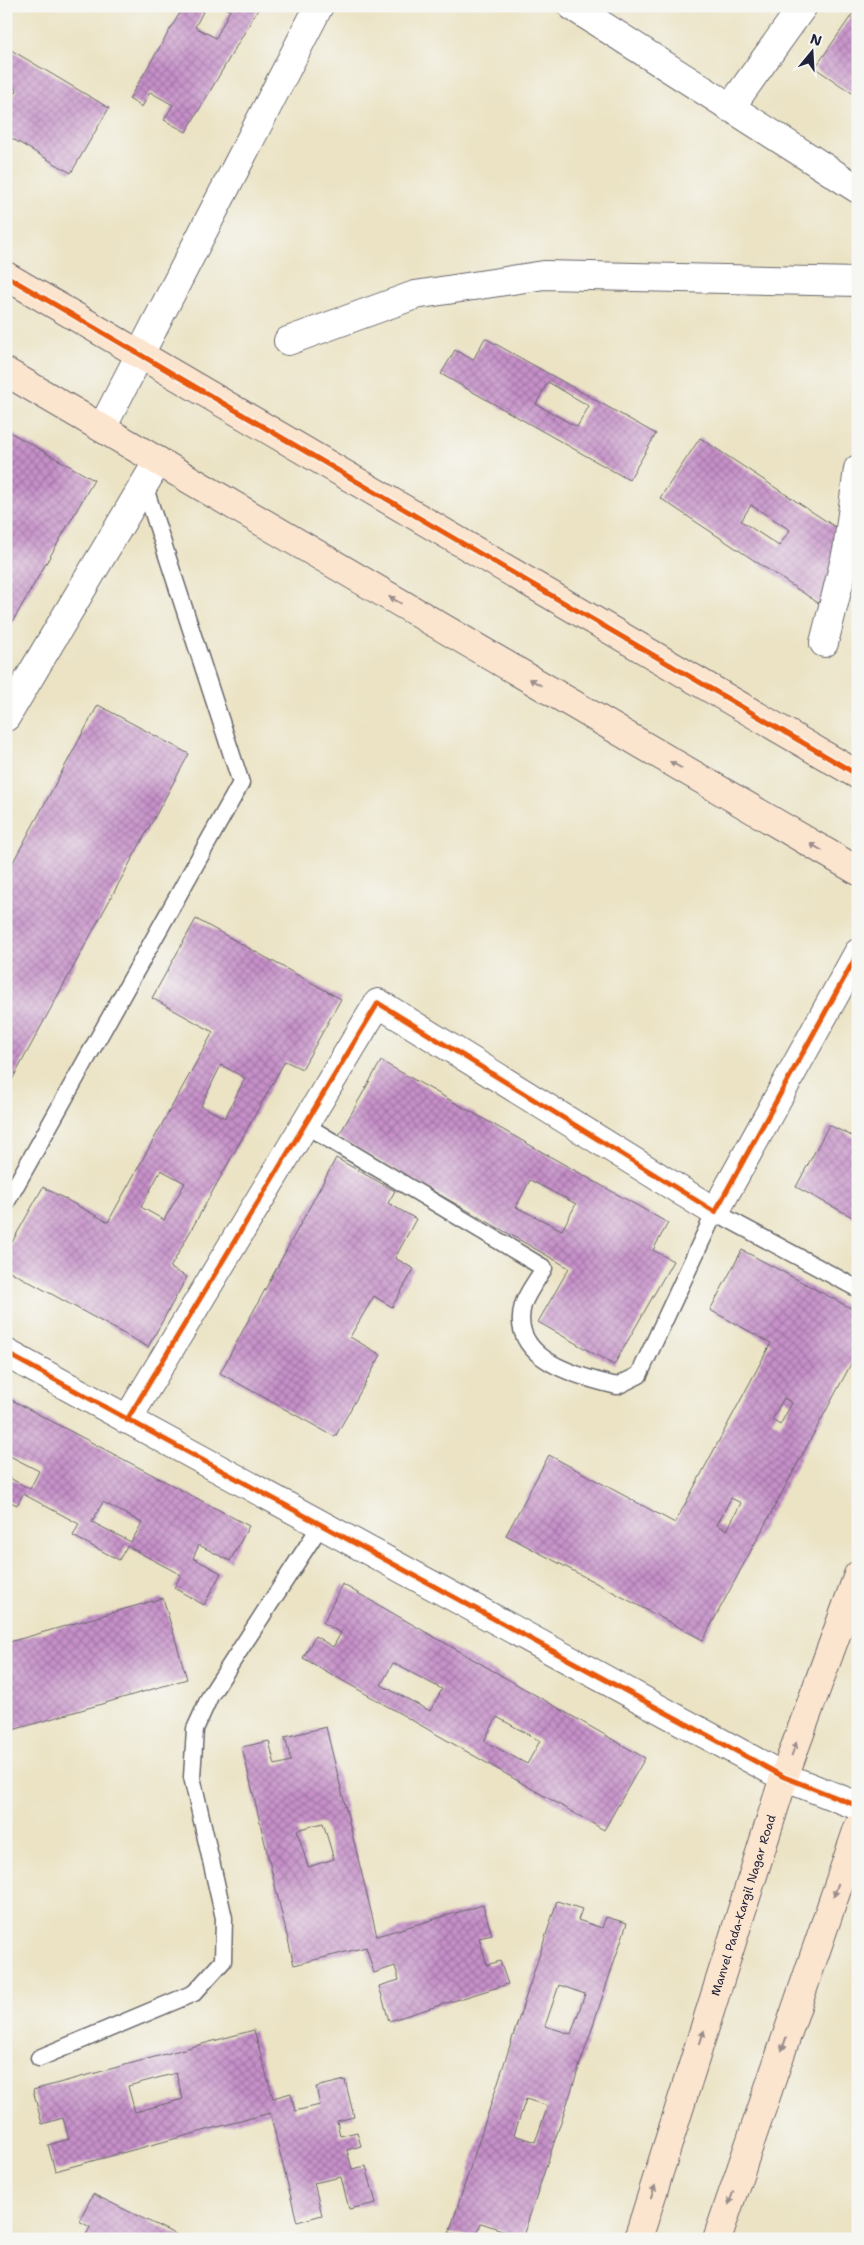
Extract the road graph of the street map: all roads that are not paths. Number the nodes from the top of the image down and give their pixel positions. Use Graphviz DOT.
graph roads {
  1 [pos="319,6"];
  2 [pos="572,6"];
  3 [pos="803,6"];
  4 [pos="730,108"];
  5 [pos="858,189"];
  6 [pos="6,276"];
  7 [pos="858,282"];
  8 [pos="288,341"];
  9 [pos="140,354"];
  10 [pos="6,372"];
  11 [pos="102,428"];
  12 [pos="158,461"];
  13 [pos="858,469"];
  14 [pos="144,486"];
  15 [pos="824,643"];
  16 [pos="6,717"];
  17 [pos="858,775"];
  18 [pos="858,872"];
  19 [pos="858,954"];
  20 [pos="305,1124"];
  21 [pos="6,1203"];
  22 [pos="715,1212"];
  23 [pos="858,1289"];
  24 [pos="6,1353"];
  25 [pos="127,1420"];
  26 [pos="321,1526"];
  27 [pos="858,1575"];
  28 [pos="784,1777"];
  29 [pos="858,1806"];
  30 [pos="858,1828"];
  31 [pos="39,2058"];
  32 [pos="638,2239"];
  33 [pos="717,2239"];
  1 -- 9 [label="street"];
  2 -- 4 [label="street"];
  3 -- 4 [label="street"];
  4 -- 5 [label="street"];
  6 -- 9 [label="street"];
  7 -- 8 [label="street"];
  9 -- 11 [label="street"];
  9 -- 17 [label="street"];
  10 -- 11 [label="street"];
  11 -- 12 [label="street"];
  12 -- 14 [label="street"];
  18 -- 12 [label="street, one-way"];
  13 -- 15 [label="street"];
  14 -- 16 [label="street"];
  14 -- 21 [label="lane"];
  19 -- 22 [label="street"];
  20 -- 22 [label="street"];
  20 -- 22 [label="lane"];
  20 -- 25 [label="street"];
  22 -- 23 [label="lane"];
  24 -- 25 [label="street"];
  25 -- 26 [label="street"];
  26 -- 28 [label="street"];
  26 -- 31 [label="lane"];
  28 -- 27 [label="street, Manvel Pada-Kargil Nagar Road, one-way"];
  28 -- 29 [label="street"];
  32 -- 28 [label="street, Manvel Pada-Kargil Nagar Road, one-way"];
  30 -- 33 [label="street, one-way"];
}
